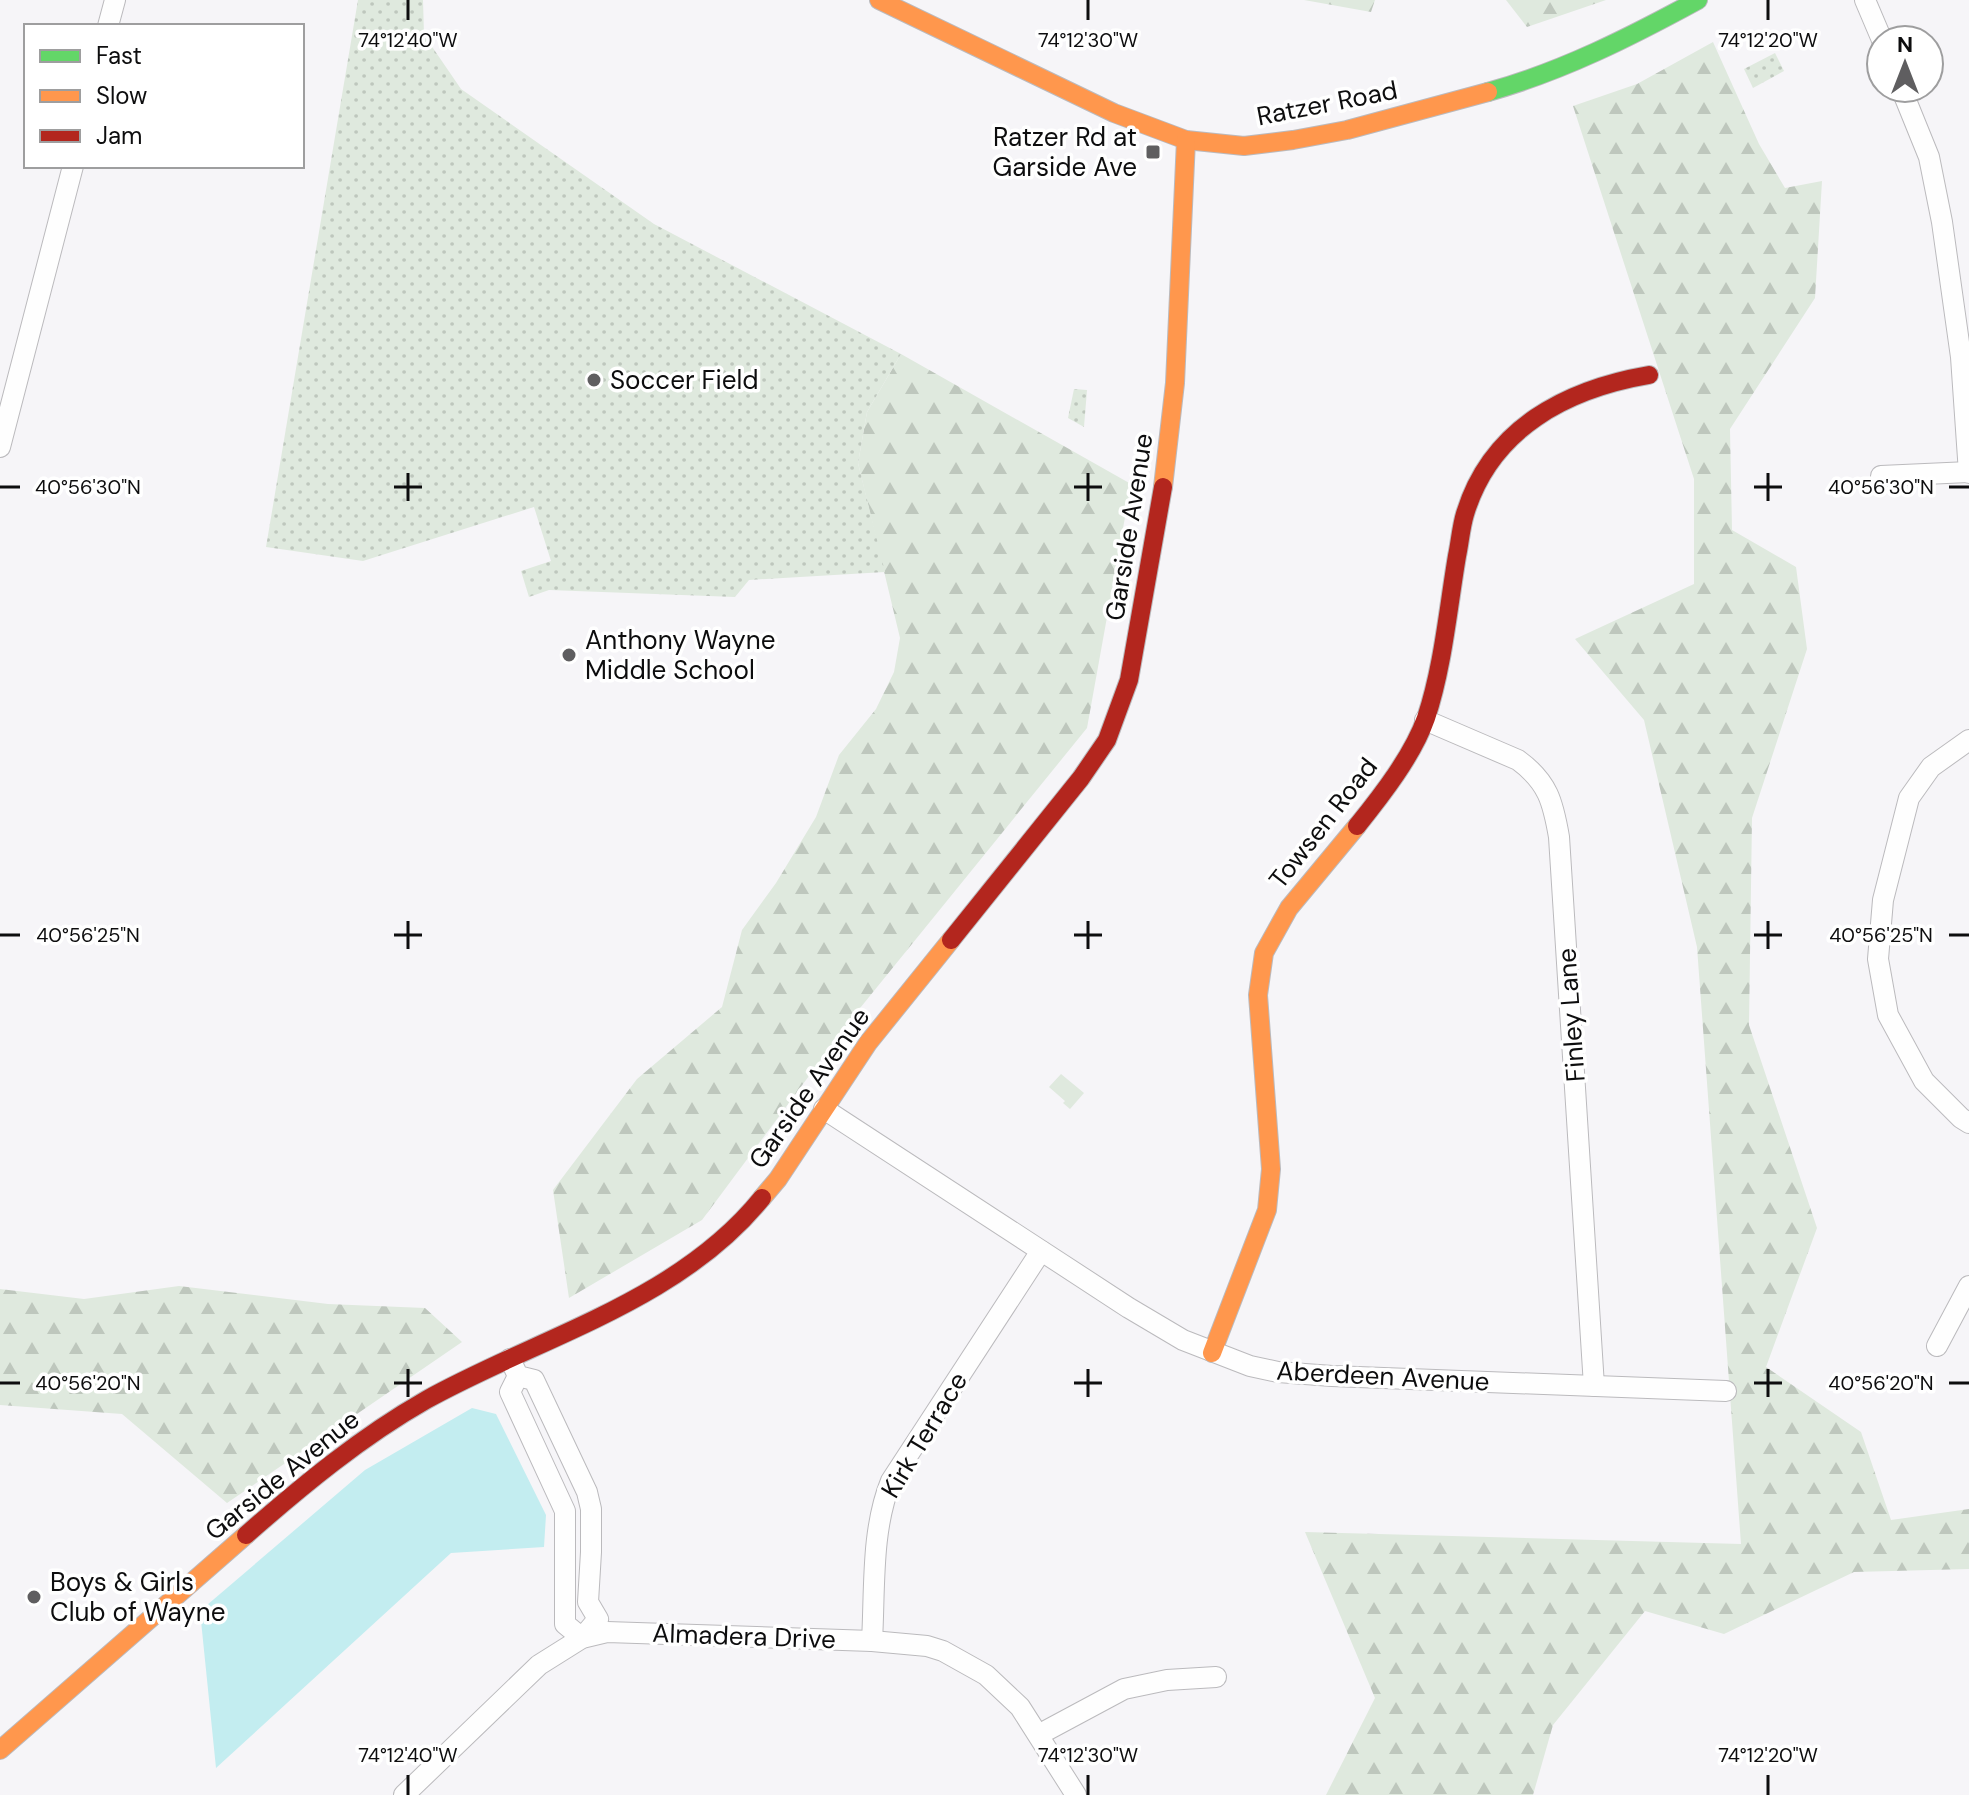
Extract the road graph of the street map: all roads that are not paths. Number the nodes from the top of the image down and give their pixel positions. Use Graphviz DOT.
graph roads {
  1 [pos="115,0"];
  2 [pos="879,0"];
  3 [pos="1698,0"];
  4 [pos="1865,0"];
  5 [pos="109,24"];
  6 [pos="1875,24"];
  7 [pos="1907,104"];
  8 [pos="1186,140"];
  9 [pos="72,168"];
  10 [pos="1649,375"];
  11 [pos="0,447"];
  12 [pos="1969,472"];
  13 [pos="1881,476"];
  14 [pos="1425,720"];
  15 [pos="1969,740"];
  16 [pos="824,1109"];
  17 [pos="1969,1123"];
  18 [pos="1041,1251"];
  19 [pos="1969,1286"];
  20 [pos="1937,1346"];
  21 [pos="1212,1353"];
  22 [pos="514,1367"];
  23 [pos="1594,1386"];
  24 [pos="1726,1391"];
  25 [pos="582,1638"];
  26 [pos="872,1641"];
  27 [pos="1216,1677"];
  28 [pos="1040,1734"];
  29 [pos="0,1750"];
  30 [pos="404,1795"];
  31 [pos="1076,1795"];
  1 -- 5 [label="street"];
  2 -- 8 [label="street, Ratzer Road"];
  3 -- 8 [label="street, Ratzer Road"];
  4 -- 6 [label="street"];
  7 -- 12 [label="street"];
  8 -- 16 [label="street, Garside Avenue"];
  9 -- 11 [label="street"];
  10 -- 14 [label="street, Towsen Road"];
  12 -- 13 [label="street"];
  14 -- 21 [label="street, Towsen Road"];
  14 -- 23 [label="street, Finley Lane"];
  15 -- 17 [label="street"];
  16 -- 18 [label="street, Aberdeen Avenue"];
  16 -- 22 [label="street, Garside Avenue"];
  18 -- 21 [label="street, Aberdeen Avenue"];
  18 -- 26 [label="street, Kirk Terrace"];
  19 -- 20 [label="street"];
  21 -- 23 [label="street, Aberdeen Avenue"];
  22 -- 25 [label="street"];
  22 -- 25 [label="street"];
  22 -- 29 [label="street, Garside Avenue"];
  23 -- 24 [label="street, Aberdeen Avenue"];
  25 -- 26 [label="street, Almadera Drive"];
  25 -- 30 [label="street, Almadera Drive"];
  26 -- 28 [label="street, Almadera Drive"];
  27 -- 28 [label="street"];
  28 -- 31 [label="street, Almadera Drive"];
}
